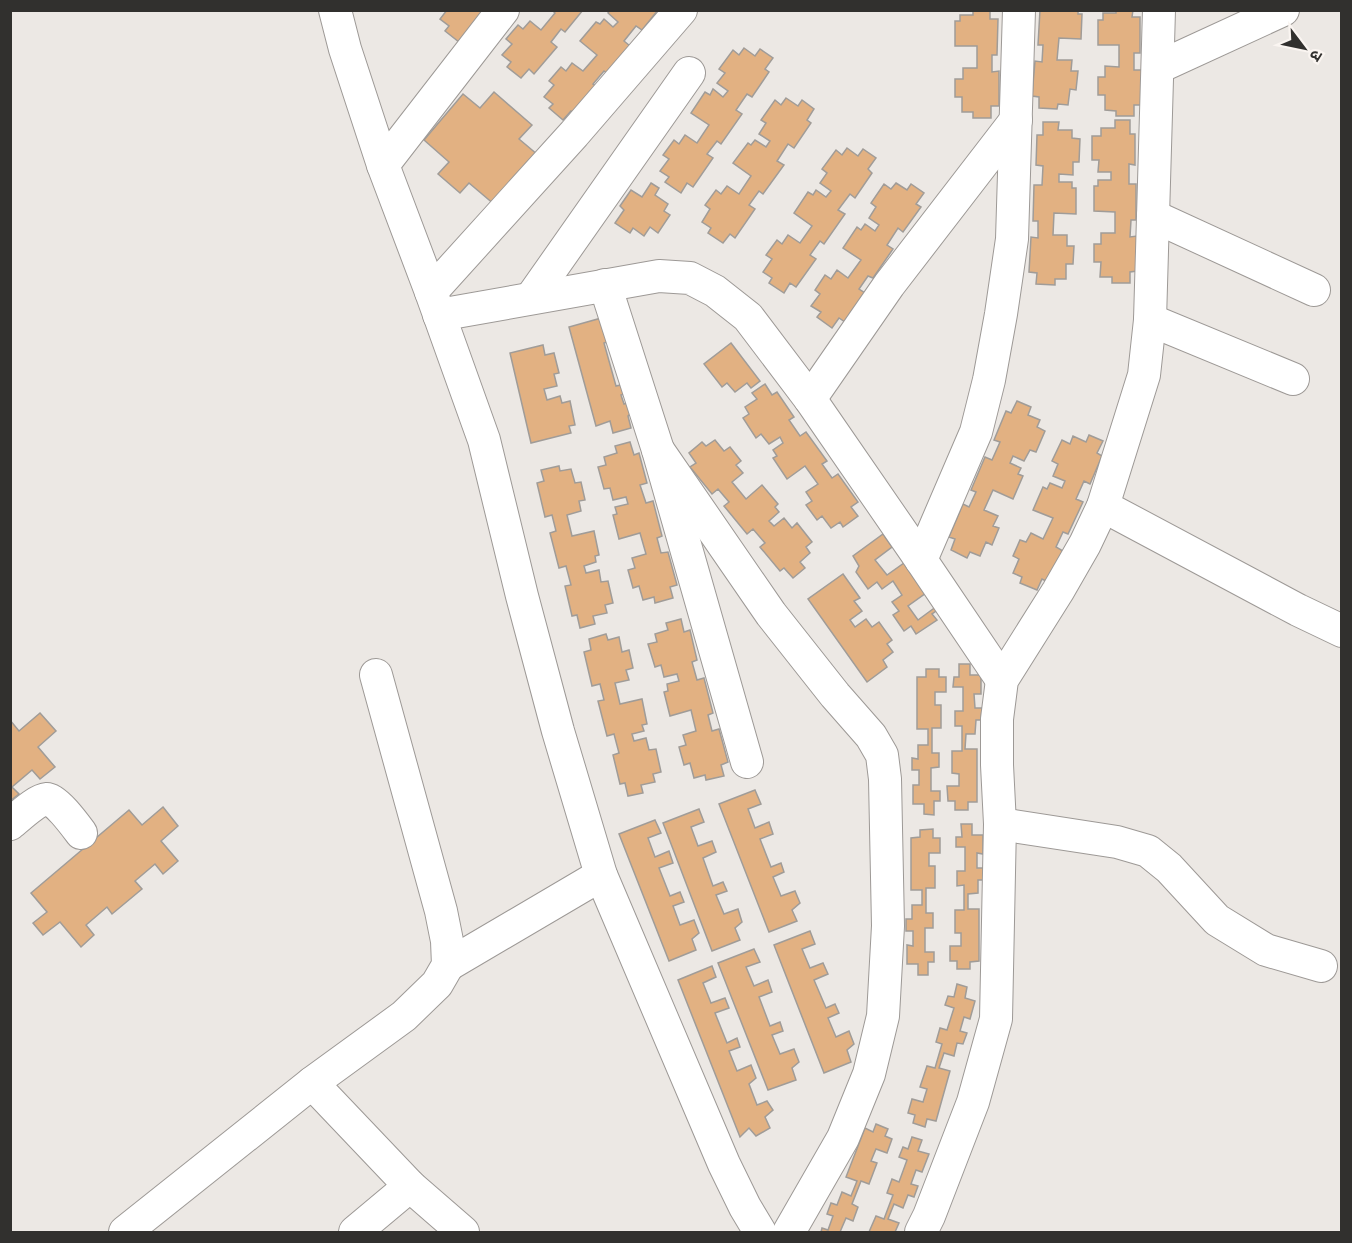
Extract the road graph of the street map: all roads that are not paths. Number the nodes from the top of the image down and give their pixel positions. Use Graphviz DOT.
graph roads {
  1 [pos="335,10"];
  2 [pos="503,10"];
  3 [pos="681,10"];
  4 [pos="1019,10"];
  5 [pos="1159,10"];
  6 [pos="1283,10"];
  7 [pos="1159,67"];
  8 [pos="689,73"];
  9 [pos="1016,120"];
  10 [pos="383,165"];
  11 [pos="1153,216"];
  12 [pos="604,285"];
  13 [pos="1314,290"];
  14 [pos="531,298"];
  15 [pos="435,303"];
  16 [pos="1150,320"];
  17 [pos="1293,379"];
  18 [pos="810,399"];
  19 [pos="658,450"];
  20 [pos="1103,506"];
  21 [pos="921,560"];
  22 [pos="1341,630"];
  23 [pos="376,675"];
  24 [pos="1002,680"];
  25 [pos="747,762"];
  26 [pos="10,824"];
  27 [pos="1000,824"];
  28 [pos="81,833"];
  29 [pos="601,875"];
  30 [pos="448,965"];
  31 [pos="1321,966"];
  32 [pos="312,1083"];
  33 [pos="410,1186"];
  34 [pos="125,1233"];
  35 [pos="355,1233"];
  36 [pos="463,1233"];
  37 [pos="760,1233"];
  38 [pos="789,1233"];
  39 [pos="921,1233"];
  1 -- 10 [label="street"];
  2 -- 10 [label="street"];
  3 -- 15 [label="street"];
  4 -- 9 [label="street"];
  5 -- 7 [label="street"];
  6 -- 7 [label="street"];
  7 -- 11 [label="street"];
  8 -- 14 [label="street"];
  9 -- 18 [label="street"];
  9 -- 21 [label="street"];
  10 -- 15 [label="street"];
  11 -- 13 [label="street"];
  11 -- 16 [label="street"];
  12 -- 14 [label="street"];
  12 -- 18 [label="street"];
  12 -- 19 [label="street"];
  14 -- 15 [label="street"];
  15 -- 29 [label="street"];
  16 -- 17 [label="street"];
  16 -- 20 [label="street"];
  18 -- 21 [label="street"];
  19 -- 25 [label="street"];
  19 -- 38 [label="street"];
  20 -- 22 [label="street"];
  20 -- 24 [label="street"];
  21 -- 24 [label="street"];
  23 -- 30 [label="street"];
  24 -- 27 [label="street"];
  26 -- 28 [label="street"];
  27 -- 31 [label="street"];
  27 -- 39 [label="street"];
  29 -- 30 [label="street"];
  29 -- 37 [label="street"];
  30 -- 32 [label="street"];
  32 -- 33 [label="street"];
  32 -- 34 [label="street"];
  33 -- 35 [label="street"];
  33 -- 36 [label="street"];
}
